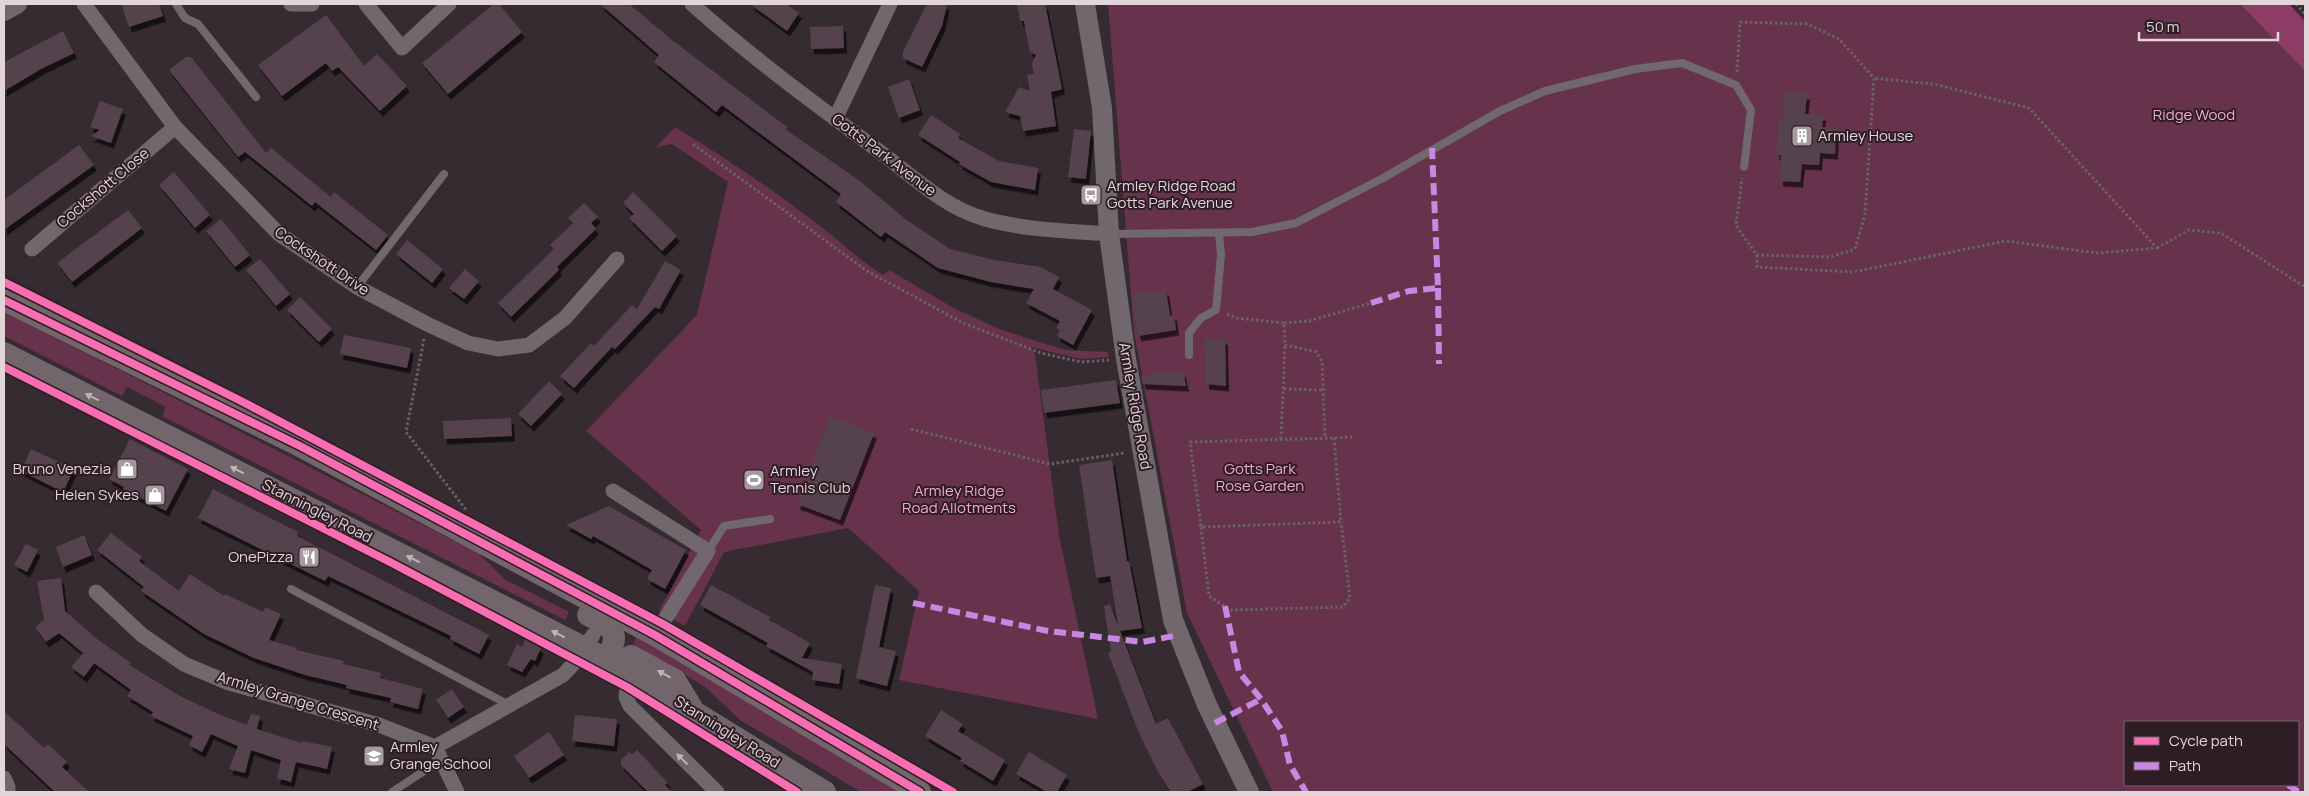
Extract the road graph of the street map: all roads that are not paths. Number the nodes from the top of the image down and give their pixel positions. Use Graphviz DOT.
graph roads {
  1 [pos="17,4"];
  2 [pos="84,4"];
  3 [pos="176,4"];
  4 [pos="291,4"];
  5 [pos="312,4"];
  6 [pos="366,4"];
  7 [pos="448,4"];
  8 [pos="692,4"];
  9 [pos="890,4"];
  10 [pos="1086,4"];
  11 [pos="4,11"];
  12 [pos="256,97"];
  13 [pos="835,119"];
  14 [pos="175,127"];
  15 [pos="1744,167"];
  16 [pos="444,174"];
  17 [pos="1220,232"];
  18 [pos="1109,234"];
  19 [pos="32,249"];
  20 [pos="617,258"];
  21 [pos="357,287"];
  22 [pos="4,300"];
  23 [pos="4,353"];
  24 [pos="1189,355"];
  25 [pos="613,491"];
  26 [pos="770,519"];
  27 [pos="708,551"];
  28 [pos="291,589"];
  29 [pos="96,592"];
  30 [pos="591,625"];
  31 [pos="655,635"];
  32 [pos="609,653"];
  33 [pos="629,672"];
  34 [pos="508,705"];
  35 [pos="694,711"];
  36 [pos="438,753"];
  37 [pos="4,778"];
  38 [pos="8,792"];
  39 [pos="392,792"];
  40 [pos="457,792"];
  41 [pos="717,792"];
  42 [pos="825,792"];
  43 [pos="920,792"];
  44 [pos="1250,792"];
  1 -- 11 [label="street"];
  2 -- 14 [label="street, Cockshott Drive"];
  3 -- 12 [label="lane"];
  4 -- 5 [label="street"];
  6 -- 7 [label="street"];
  8 -- 13 [label="street, Gotts Park Avenue"];
  9 -- 13 [label="street"];
  10 -- 18 [label="street, Armley Ridge Road"];
  13 -- 18 [label="street, Gotts Park Avenue"];
  14 -- 19 [label="street, Cockshott Close"];
  14 -- 21 [label="street, Cockshott Drive"];
  15 -- 17 [label="lane"];
  16 -- 21 [label="lane"];
  17 -- 18 [label="lane"];
  17 -- 24 [label="lane"];
  18 -- 44 [label="street, Armley Ridge Road"];
  20 -- 21 [label="street, Cockshott Drive"];
  22 -- 30 [label="main road, Stanningley Road"];
  30 -- 23 [label="main road, Stanningley Road, one-way"];
  25 -- 27 [label="street"];
  26 -- 27 [label="lane"];
  27 -- 31 [label="street"];
  28 -- 34 [label="lane"];
  29 -- 36 [label="street, Armley Grange Crescent"];
  30 -- 31 [label="main road, Stanningley Road"];
  30 -- 32 [label="main road, Stanningley Road"];
  30 -- 32 [label="main road"];
  30 -- 34 [label="street"];
  31 -- 43 [label="main road, Stanningley Road"];
  32 -- 33 [label="main road, Stanningley Road"];
  35 -- 32 [label="main road, one-way"];
  33 -- 35 [label="main road, Stanningley Road"];
  41 -- 33 [label="street, one-way"];
  34 -- 36 [label="street"];
  35 -- 42 [label="main road, Stanningley Road"];
  36 -- 39 [label="lane"];
  36 -- 40 [label="street"];
  37 -- 38 [label="street"];
}
